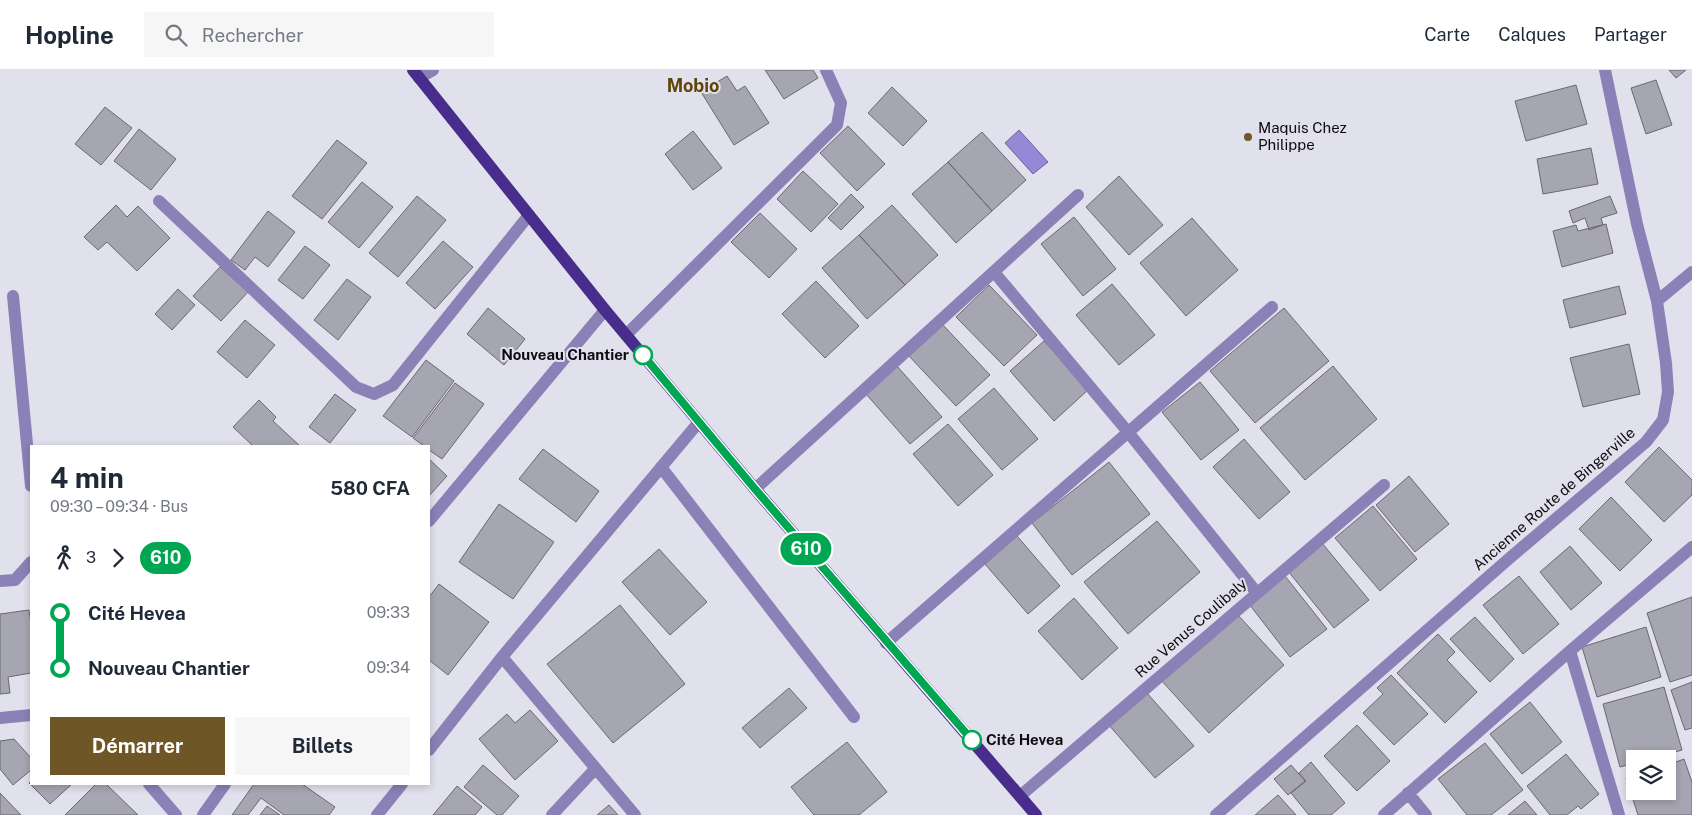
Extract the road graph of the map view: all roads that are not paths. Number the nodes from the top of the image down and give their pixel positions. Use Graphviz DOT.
graph roads {
  1 [pos="433,70"];
  2 [pos="826,70"];
  3 [pos="1605,70"];
  4 [pos="416,74"];
  5 [pos="1078,195"];
  6 [pos="159,201"];
  7 [pos="529,215"];
  8 [pos="994,272"];
  9 [pos="1692,272"];
  10 [pos="13,296"];
  11 [pos="1657,301"];
  12 [pos="1272,307"];
  13 [pos="605,310"];
  14 [pos="626,335"];
  15 [pos="699,422"];
  16 [pos="1128,432"];
  17 [pos="661,468"];
  18 [pos="30,475"];
  19 [pos="1384,485"];
  20 [pos="755,489"];
  21 [pos="430,520"];
  22 [pos="1692,547"];
  23 [pos="30,563"];
  24 [pos="0,581"];
  25 [pos="1257,593"];
  26 [pos="886,643"];
  27 [pos="1570,651"];
  28 [pos="502,658"];
  29 [pos="30,715"];
  30 [pos="854,717"];
  31 [pos="0,718"];
  32 [pos="430,749"];
  33 [pos="595,769"];
  34 [pos="150,785"];
  35 [pos="224,785"];
  36 [pos="401,785"];
  37 [pos="1408,793"];
  38 [pos="1020,796"];
  39 [pos="555,813"];
  40 [pos="176,815"];
  41 [pos="203,815"];
  42 [pos="377,815"];
  43 [pos="635,815"];
  44 [pos="1036,815"];
  45 [pos="1216,815"];
  46 [pos="1384,815"];
  47 [pos="1426,815"];
  48 [pos="1618,815"];
  1 -- 4 [label="street"];
  2 -- 14 [label="street"];
  3 -- 11 [label="street, Ancienne Route de Bingerville"];
  4 -- 7 [label="main road"];
  5 -- 8 [label="street"];
  6 -- 7 [label="street"];
  7 -- 13 [label="main road"];
  8 -- 16 [label="street"];
  8 -- 20 [label="street"];
  9 -- 11 [label="street"];
  10 -- 18 [label="street"];
  11 -- 45 [label="street, Ancienne Route de Bingerville"];
  12 -- 16 [label="street"];
  13 -- 14 [label="main road"];
  13 -- 21 [label="street"];
  14 -- 15 [label="main road"];
  15 -- 17 [label="street"];
  15 -- 20 [label="main road"];
  16 -- 25 [label="street"];
  16 -- 26 [label="street"];
  17 -- 28 [label="street"];
  17 -- 30 [label="street"];
  19 -- 25 [label="street, Rue Venus Coulibaly"];
  20 -- 26 [label="main road"];
  22 -- 27 [label="street"];
  23 -- 24 [label="street"];
  25 -- 38 [label="street, Rue Venus Coulibaly"];
  26 -- 38 [label="main road"];
  27 -- 37 [label="street"];
  27 -- 48 [label="street"];
  28 -- 32 [label="street"];
  28 -- 33 [label="street"];
  29 -- 31 [label="street"];
  33 -- 39 [label="street"];
  33 -- 43 [label="street"];
  34 -- 40 [label="street"];
  35 -- 41 [label="street"];
  36 -- 42 [label="street"];
  37 -- 46 [label="street"];
  37 -- 47 [label="street"];
  38 -- 44 [label="main road"];
}
